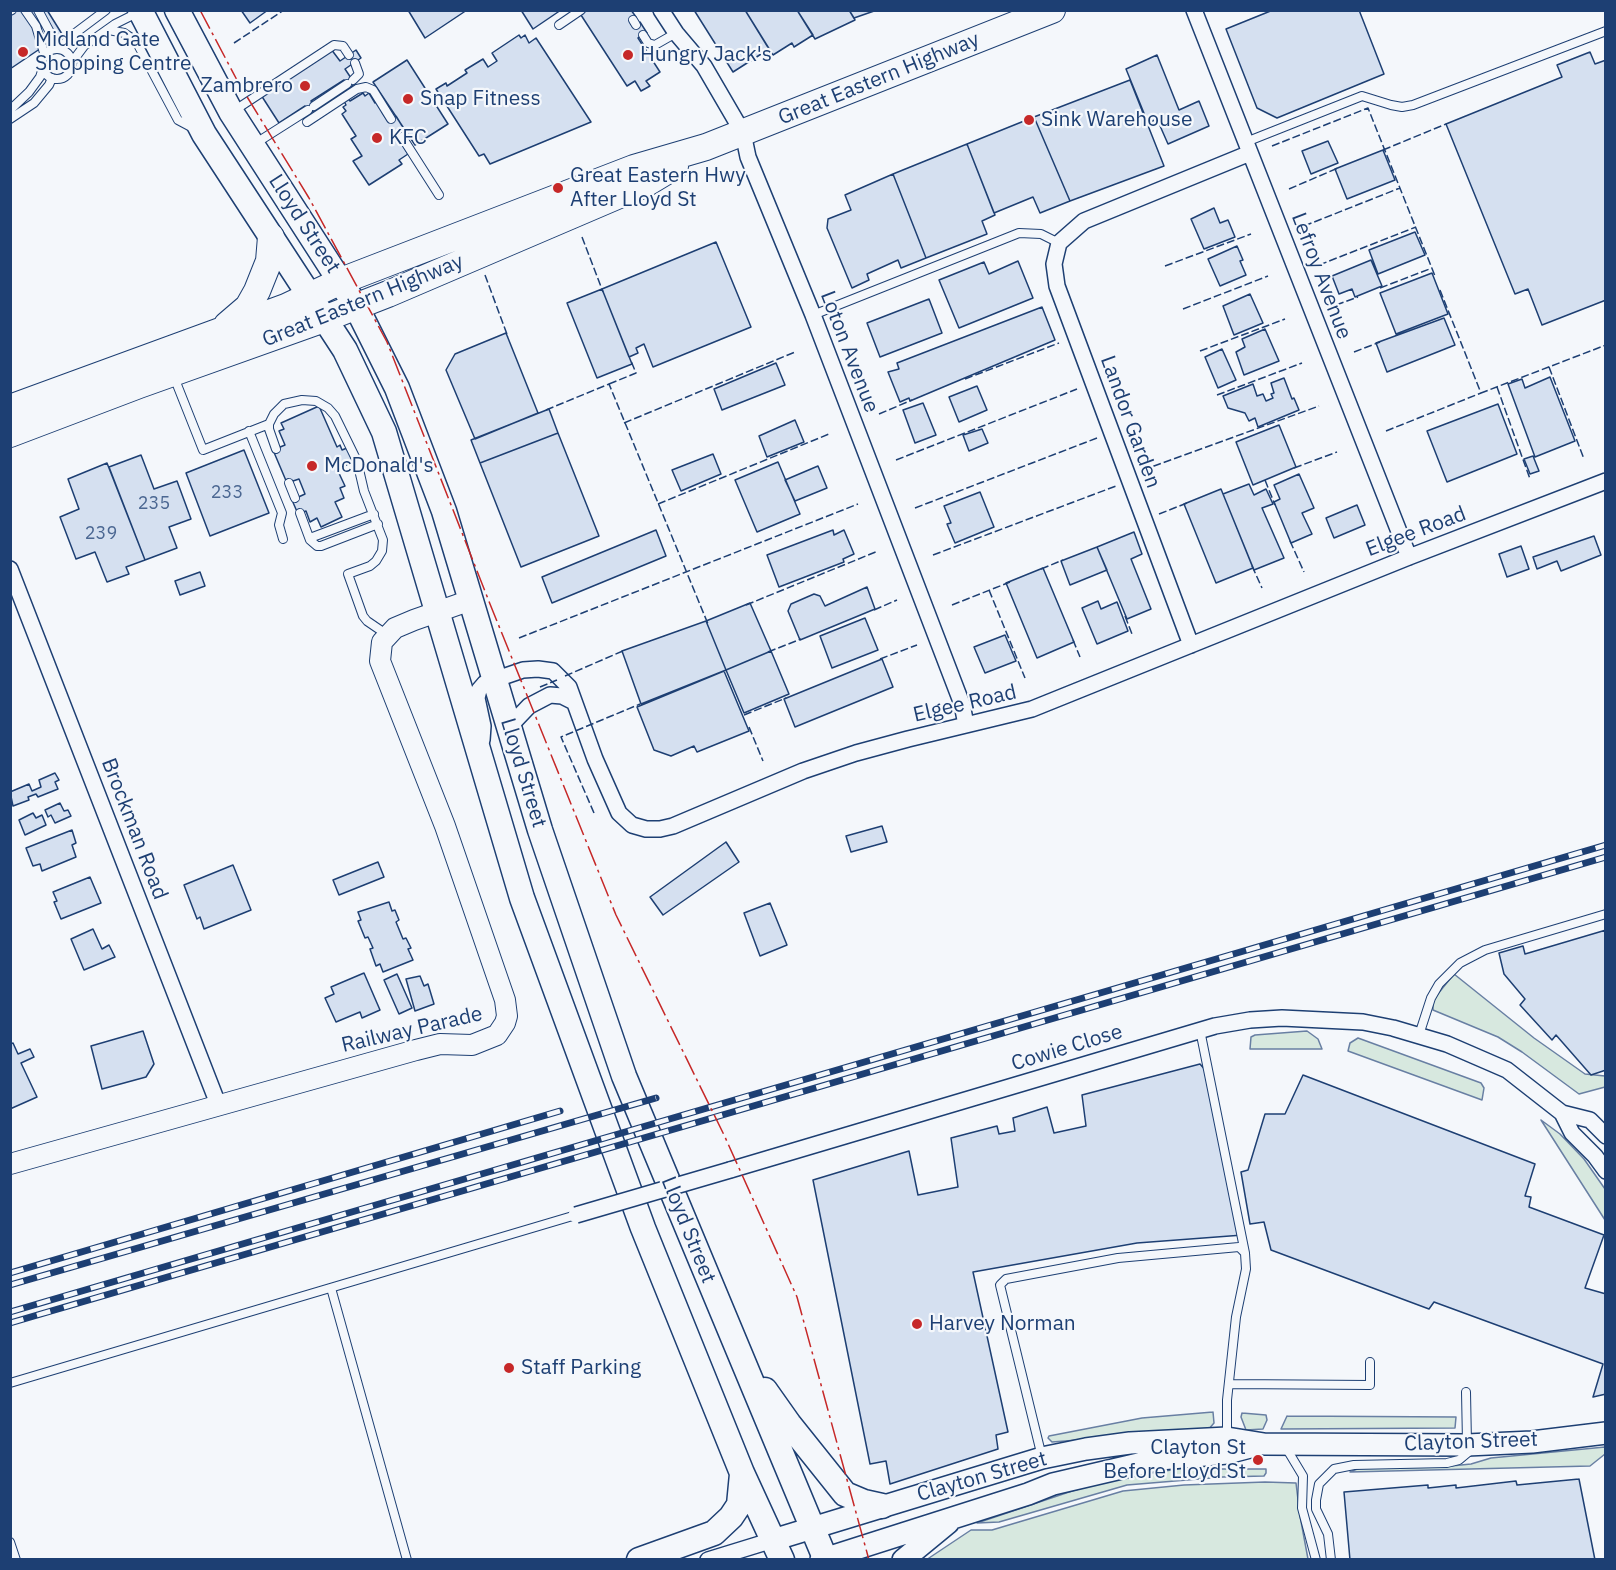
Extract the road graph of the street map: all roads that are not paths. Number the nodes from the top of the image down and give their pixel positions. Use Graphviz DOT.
graph roads {
  1 [pos="26,10"];
  2 [pos="38,10"];
  3 [pos="106,10"];
  4 [pos="177,10"];
  5 [pos="581,10"];
  6 [pos="661,10"];
  7 [pos="1194,10"];
  8 [pos="141,11"];
  9 [pos="1047,11"];
  10 [pos="559,25"];
  11 [pos="109,30"];
  12 [pos="1605,31"];
  13 [pos="676,33"];
  14 [pos="643,35"];
  15 [pos="60,49"];
  16 [pos="349,55"];
  17 [pos="45,56"];
  18 [pos="72,62"];
  19 [pos="355,63"];
  20 [pos="43,68"];
  21 [pos="52,78"];
  22 [pos="10,110"];
  23 [pos="231,112"];
  24 [pos="10,119"];
  25 [pos="391,119"];
  26 [pos="307,122"];
  27 [pos="743,132"];
  28 [pos="204,134"];
  29 [pos="402,137"];
  30 [pos="252,146"];
  31 [pos="706,147"];
  32 [pos="1248,148"];
  33 [pos="439,195"];
  34 [pos="272,237"];
  35 [pos="1059,243"];
  36 [pos="341,281"];
  37 [pos="309,296"];
  38 [pos="356,306"];
  39 [pos="813,315"];
  40 [pos="324,319"];
  41 [pos="218,333"];
  42 [pos="172,373"];
  43 [pos="11,422"];
  44 [pos="269,424"];
  45 [pos="249,431"];
  46 [pos="276,448"];
  47 [pos="1605,481"];
  48 [pos="289,483"];
  49 [pos="295,498"];
  50 [pos="300,513"];
  51 [pos="374,514"];
  52 [pos="378,524"];
  53 [pos="310,538"];
  54 [pos="283,539"];
  55 [pos="1409,557"];
  56 [pos="10,569"];
  57 [pos="471,600"];
  58 [pos="436,611"];
  59 [pos="388,635"];
  60 [pos="1191,645"];
  61 [pos="495,680"];
  62 [pos="574,702"];
  63 [pos="966,725"];
  64 [pos="509,727"];
  65 [pos="480,758"];
  66 [pos="1605,914"];
  67 [pos="1200,1030"];
  68 [pos="1419,1035"];
  69 [pos="218,1104"];
  70 [pos="1562,1113"];
  71 [pos="1605,1136"];
  72 [pos="10,1164"];
  73 [pos="1605,1171"];
  74 [pos="576,1215"];
  75 [pos="1245,1253"];
  76 [pos="331,1288"];
  77 [pos="717,1303"];
  78 [pos="1370,1362"];
  79 [pos="10,1383"];
  80 [pos="1229,1384"];
  81 [pos="1466,1392"];
  82 [pos="1605,1433"];
  83 [pos="1274,1444"];
  84 [pos="1475,1444"];
  85 [pos="1227,1446"];
  86 [pos="1042,1458"];
  87 [pos="742,1473"];
  88 [pos="882,1506"];
  89 [pos="961,1514"];
  90 [pos="812,1528"];
  91 [pos="10,1542"];
  92 [pos="778,1550"];
  93 [pos="406,1559"];
  94 [pos="824,1559"];
  95 [pos="16,1560"];
  96 [pos="639,1560"];
  97 [pos="708,1560"];
  98 [pos="903,1560"];
  99 [pos="1316,1560"];
  100 [pos="1331,1560"];
  1 -- 17 [label="lane"];
  2 -- 15 [label="lane"];
  3 -- 15 [label="lane"];
  4 -- 23 [label="main road, Lloyd Street"];
  5 -- 10 [label="lane"];
  6 -- 13 [label="street, Loton Avenue"];
  7 -- 32 [label="street, Lefroy Avenue"];
  8 -- 11 [label="lane"];
  8 -- 28 [label="main road, Lloyd Street"];
  9 -- 27 [label="highway, Great Eastern Highway"];
  11 -- 18 [label="lane"];
  11 -- 28 [label="lane"];
  12 -- 32 [label="lane"];
  13 -- 14 [label="lane"];
  13 -- 27 [label="street, Loton Avenue"];
  15 -- 17 [label="lane"];
  15 -- 18 [label="lane"];
  16 -- 23 [label="lane"];
  17 -- 20 [label="lane"];
  18 -- 21 [label="lane"];
  19 -- 30 [label="lane"];
  20 -- 21 [label="lane"];
  20 -- 22 [label="lane"];
  21 -- 24 [label="lane"];
  23 -- 30 [label="main road, Lloyd Street"];
  25 -- 26 [label="lane"];
  27 -- 31 [label="highway, Great Eastern Highway"];
  27 -- 39 [label="street, Loton Avenue"];
  28 -- 34 [label="main road, Lloyd Street"];
  29 -- 33 [label="lane"];
  30 -- 36 [label="main road, Lloyd Street"];
  31 -- 36 [label="highway, Great Eastern Highway"];
  31 -- 38 [label="highway, Great Eastern Highway"];
  32 -- 35 [label="street"];
  32 -- 55 [label="street, Lefroy Avenue"];
  34 -- 37 [label="main road, Lloyd Street"];
  34 -- 41 [label="highway"];
  35 -- 39 [label="lane"];
  35 -- 60 [label="street, Landor Garden"];
  36 -- 37 [label="highway, Great Eastern Highway"];
  36 -- 38 [label="main road, Lloyd Street"];
  37 -- 40 [label="main road, Lloyd Street"];
  37 -- 41 [label="highway, Great Eastern Highway"];
  38 -- 40 [label="highway, Great Eastern Highway"];
  38 -- 57 [label="main road, Lloyd Street"];
  39 -- 63 [label="street, Loton Avenue"];
  40 -- 42 [label="highway, Great Eastern Highway"];
  40 -- 58 [label="main road, Lloyd Street"];
  41 -- 43 [label="highway, Great Eastern Highway"];
  42 -- 43 [label="highway, Great Eastern Highway"];
  42 -- 45 [label="lane"];
  44 -- 45 [label="lane"];
  44 -- 46 [label="lane"];
  44 -- 51 [label="lane"];
  45 -- 54 [label="lane"];
  47 -- 55 [label="street, Elgee Road"];
  48 -- 49 [label="lane"];
  50 -- 53 [label="lane"];
  51 -- 52 [label="lane"];
  51 -- 53 [label="lane"];
  52 -- 53 [label="lane"];
  52 -- 59 [label="lane"];
  55 -- 60 [label="street, Elgee Road"];
  56 -- 69 [label="street, Brockman Road"];
  57 -- 58 [label="street"];
  57 -- 61 [label="main road, Lloyd Street"];
  58 -- 59 [label="street"];
  58 -- 65 [label="main road, Lloyd Street"];
  59 -- 69 [label="street, Railway Parade"];
  60 -- 63 [label="street, Elgee Road"];
  61 -- 62 [label="street, Elgee Road"];
  61 -- 64 [label="main road, Lloyd Street"];
  61 -- 65 [label="street, Elgee Road"];
  62 -- 63 [label="street, Elgee Road"];
  62 -- 64 [label="street"];
  64 -- 77 [label="main road, Lloyd Street"];
  65 -- 87 [label="main road, Lloyd Street"];
  66 -- 68 [label="lane"];
  67 -- 68 [label="street, Cowie Close"];
  67 -- 74 [label="street, Cowie Close, bridge"];
  67 -- 75 [label="lane"];
  68 -- 70 [label="street, Cowie Close"];
  69 -- 72 [label="street, Railway Parade"];
  70 -- 71 [label="street, Cowie Close"];
  70 -- 73 [label="street, Cowie Close"];
  74 -- 76 [label="lane"];
  75 -- 80 [label="lane"];
  75 -- 86 [label="lane"];
  76 -- 79 [label="lane"];
  76 -- 93 [label="lane"];
  77 -- 88 [label="main road"];
  77 -- 90 [label="main road, Lloyd Street"];
  78 -- 80 [label="lane"];
  80 -- 85 [label="lane"];
  81 -- 84 [label="lane"];
  82 -- 84 [label="main road, Clayton Street"];
  83 -- 84 [label="main road, Clayton Street"];
  83 -- 85 [label="main road, Clayton Street"];
  83 -- 99 [label="lane"];
  84 -- 100 [label="lane"];
  85 -- 86 [label="main road, Clayton Street"];
  85 -- 89 [label="main road, Clayton Street"];
  86 -- 88 [label="main road, Clayton Street"];
  87 -- 92 [label="main road, Lloyd Street"];
  87 -- 96 [label="main road"];
  88 -- 90 [label="main road, Clayton Street"];
  89 -- 94 [label="main road, Clayton Street"];
  89 -- 98 [label="main road"];
  90 -- 92 [label="main road, Clayton Street"];
  90 -- 94 [label="main road, Lloyd Street"];
  91 -- 95 [label="lane"];
  92 -- 97 [label="street, Clayton Street"];
}
